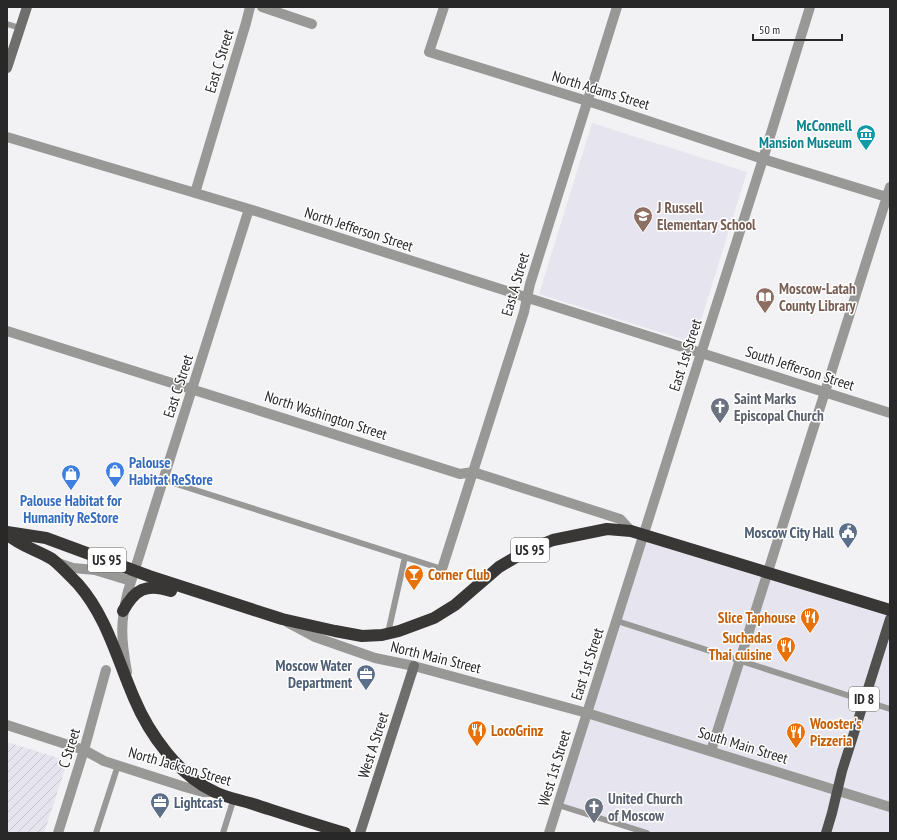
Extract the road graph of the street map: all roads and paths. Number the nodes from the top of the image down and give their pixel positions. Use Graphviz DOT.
graph roads {
  1 [pos="27,7"];
  2 [pos="250,7"];
  3 [pos="262,7"];
  4 [pos="444,7"];
  5 [pos="617,7"];
  6 [pos="810,7"];
  7 [pos="7,24"];
  8 [pos="312,24"];
  9 [pos="20,28"];
  10 [pos="7,68"];
  11 [pos="587,101"];
  12 [pos="7,137"];
  13 [pos="763,159"];
  14 [pos="195,193"];
  15 [pos="889,194"];
  16 [pos="249,209"];
  17 [pos="526,297"];
  18 [pos="7,331"];
  19 [pos="701,352"];
  20 [pos="193,389"];
  21 [pos="825,392"];
  22 [pos="890,413"];
  23 [pos="473,472"];
  24 [pos="164,480"];
  25 [pos="631,531"];
  26 [pos="7,533"];
  27 [pos="644,535"];
  28 [pos="405,557"];
  29 [pos="52,560"];
  30 [pos="442,569"];
  31 [pos="767,572"];
  32 [pos="133,576"];
  33 [pos="205,595"];
  34 [pos="890,610"];
  35 [pos="123,611"];
  36 [pos="282,619"];
  37 [pos="890,619"];
  38 [pos="616,621"];
  39 [pos="388,633"];
  40 [pos="739,661"];
  41 [pos="414,666"];
  42 [pos="106,670"];
  43 [pos="131,689"];
  44 [pos="864,701"];
  45 [pos="890,709"];
  46 [pos="587,713"];
  47 [pos="7,725"];
  48 [pos="84,750"];
  49 [pos="711,751"];
  50 [pos="118,765"];
  51 [pos="838,790"];
  52 [pos="215,792"];
  53 [pos="234,798"];
  54 [pos="558,805"];
  55 [pos="890,807"];
  56 [pos="58,833"];
  57 [pos="96,833"];
  58 [pos="223,833"];
  59 [pos="345,833"];
  60 [pos="360,833"];
  61 [pos="549,833"];
  62 [pos="647,833"];
  63 [pos="826,833"];
  1 -- 9 [label="street"];
  2 -- 14 [label="street, East C Street"];
  3 -- 8 [label="street"];
  4 -- 11 [label="street, North Adams Street"];
  5 -- 11 [label="street, East A Street"];
  6 -- 13 [label="street, East 1st Street"];
  7 -- 9 [label="lane"];
  9 -- 10 [label="street"];
  11 -- 13 [label="street, North Adams Street"];
  11 -- 17 [label="street, East A Street"];
  12 -- 14 [label="street, North Jefferson Street"];
  13 -- 15 [label="street, North Adams Street"];
  13 -- 19 [label="street, East 1st Street"];
  14 -- 16 [label="street, North Jefferson Street"];
  15 -- 21 [label="street"];
  16 -- 17 [label="street, North Jefferson Street"];
  16 -- 20 [label="street, East C Street"];
  17 -- 19 [label="street, North Jefferson Street"];
  17 -- 23 [label="street, East A Street"];
  18 -- 20 [label="street, North Washington Street"];
  19 -- 21 [label="street, South Jefferson Street"];
  19 -- 27 [label="street, East 1st Street"];
  20 -- 23 [label="street, North Washington Street"];
  20 -- 24 [label="street, East C Street"];
  21 -- 22 [label="street, South Jefferson Street"];
  21 -- 31 [label="street"];
  23 -- 25 [label="street, North Washington Street"];
  23 -- 30 [label="street, East A Street"];
  24 -- 28 [label="lane"];
  24 -- 32 [label="street, East C Street"];
  25 -- 27 [label="highway, US 95"];
  25 -- 39 [label="highway, North Main Street / US 95"];
  26 -- 29 [label="highway, North Main Street / US 95"];
  26 -- 32 [label="highway, North Main Street / US 95"];
  27 -- 31 [label="highway, US 95"];
  27 -- 38 [label="street, East 1st Street"];
  28 -- 30 [label="lane"];
  28 -- 39 [label="lane"];
  29 -- 32 [label="street, North Main Street"];
  29 -- 43 [label="highway, North Main Street / US 95"];
  31 -- 34 [label="highway, US 95"];
  31 -- 40 [label="street"];
  32 -- 33 [label="highway, North Main Street / US 95"];
  32 -- 35 [label="street, East C Street"];
  33 -- 35 [label="highway"];
  33 -- 36 [label="highway, North Main Street / US 95"];
  35 -- 43 [label="street, East C Street"];
  36 -- 39 [label="highway, North Main Street / US 95"];
  36 -- 41 [label="street, North Main Street"];
  37 -- 44 [label="main road, ID 8"];
  38 -- 40 [label="lane"];
  38 -- 46 [label="street, East 1st Street"];
  40 -- 44 [label="lane"];
  40 -- 49 [label="street"];
  41 -- 46 [label="street, North Main Street"];
  41 -- 60 [label="street, West A Street"];
  42 -- 48 [label="street, C Street"];
  43 -- 52 [label="highway, North Main Street / US 95"];
  44 -- 45 [label="lane"];
  44 -- 51 [label="main road, ID 8"];
  46 -- 49 [label="street, South Main Street"];
  46 -- 54 [label="street, West 1st Street"];
  47 -- 48 [label="street, North Jackson Street"];
  48 -- 50 [label="street, North Jackson Street"];
  48 -- 56 [label="street, C Street"];
  49 -- 51 [label="street, South Main Street"];
  50 -- 52 [label="street, North Jackson Street"];
  50 -- 57 [label="lane"];
  51 -- 55 [label="street, South Main Street"];
  51 -- 63 [label="main road, ID 8"];
  52 -- 53 [label="highway, North Jackson Street / US 95"];
  53 -- 58 [label="lane"];
  53 -- 59 [label="highway, North Jackson Street / US 95"];
  54 -- 61 [label="street, West 1st Street"];
  54 -- 62 [label="lane"];
}
